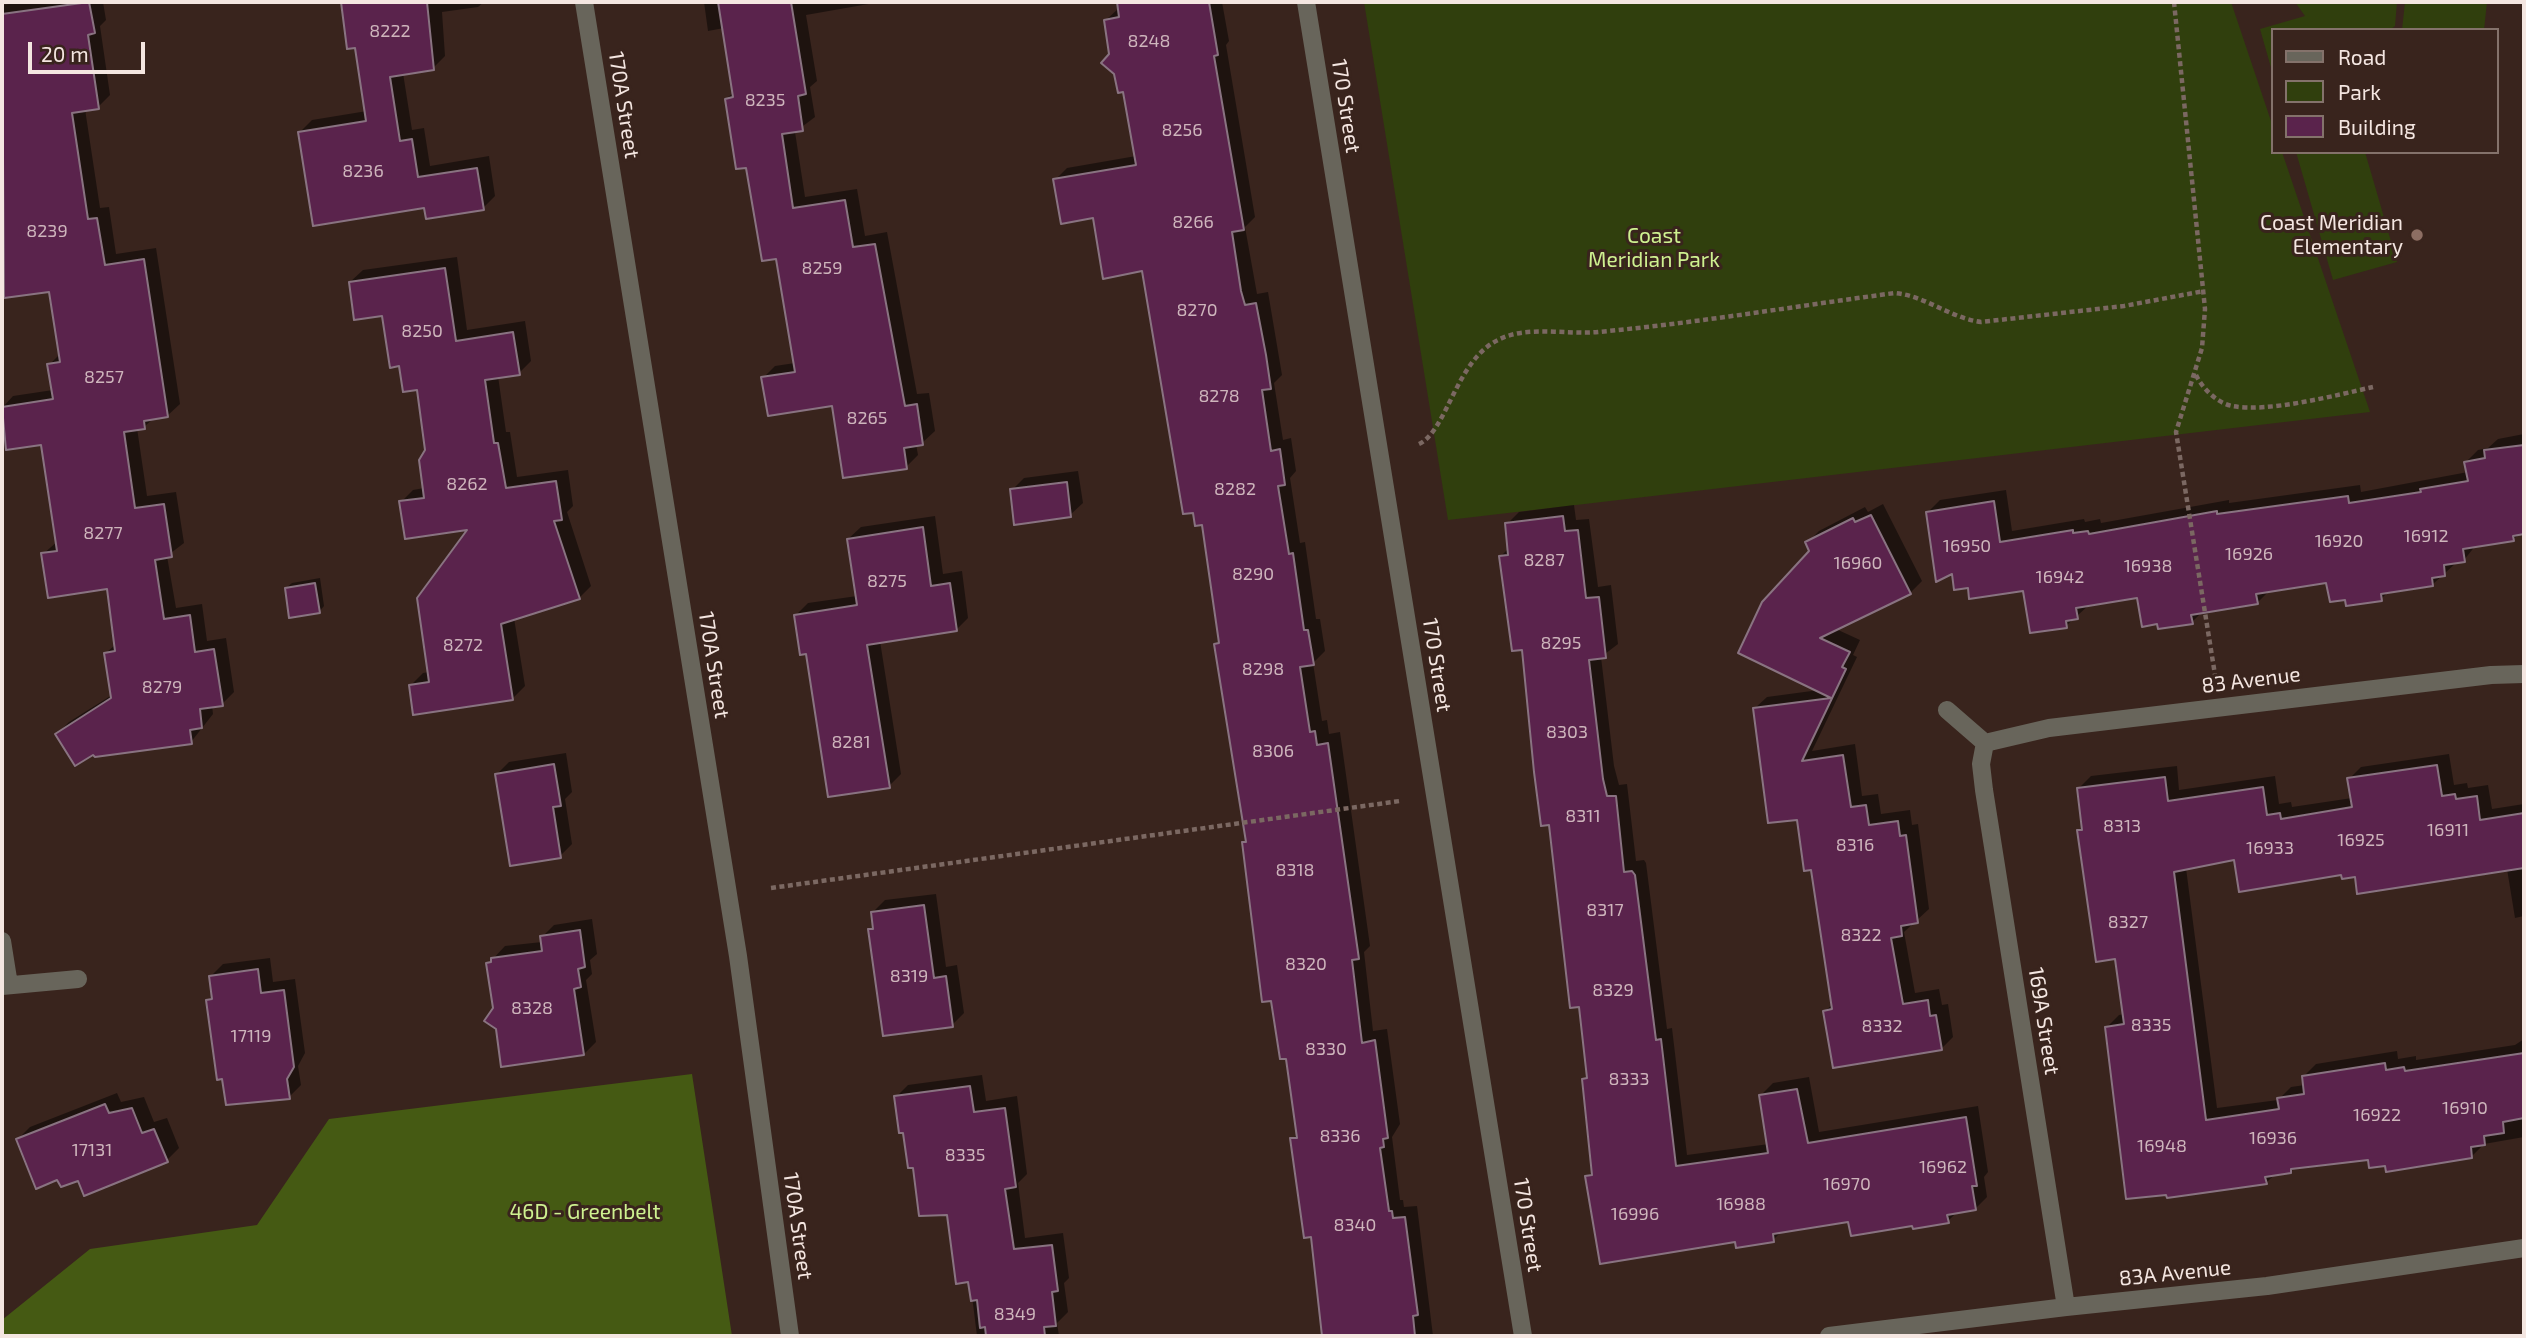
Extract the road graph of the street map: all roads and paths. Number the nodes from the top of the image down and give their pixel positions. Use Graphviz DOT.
graph roads {
  1 [pos="584,2"];
  2 [pos="1306,2"];
  3 [pos="2174,2"];
  4 [pos="2204,291"];
  5 [pos="2195,374"];
  6 [pos="2374,387"];
  7 [pos="1419,444"];
  8 [pos="2524,674"];
  9 [pos="2220,706"];
  10 [pos="1947,710"];
  11 [pos="1985,743"];
  12 [pos="1400,801"];
  13 [pos="771,888"];
  14 [pos="2,941"];
  15 [pos="78,979"];
  16 [pos="5,986"];
  17 [pos="2524,1248"];
  18 [pos="2066,1307"];
  19 [pos="790,1336"];
  20 [pos="1523,1336"];
  21 [pos="1829,1336"];
  1 -- 19 [label="street, 170A Street"];
  2 -- 20 [label="street, 170 Street"];
  3 -- 4 [label="path"];
  4 -- 5 [label="path"];
  4 -- 7 [label="path"];
  5 -- 6 [label="path"];
  5 -- 9 [label="path"];
  8 -- 9 [label="street, 83 Avenue"];
  9 -- 11 [label="street, 83 Avenue"];
  10 -- 11 [label="street"];
  11 -- 18 [label="street, 169A Street"];
  12 -- 13 [label="path"];
  14 -- 16 [label="street"];
  15 -- 16 [label="street"];
  17 -- 18 [label="street, 83A Avenue"];
  18 -- 21 [label="street, 83A Avenue"];
}
